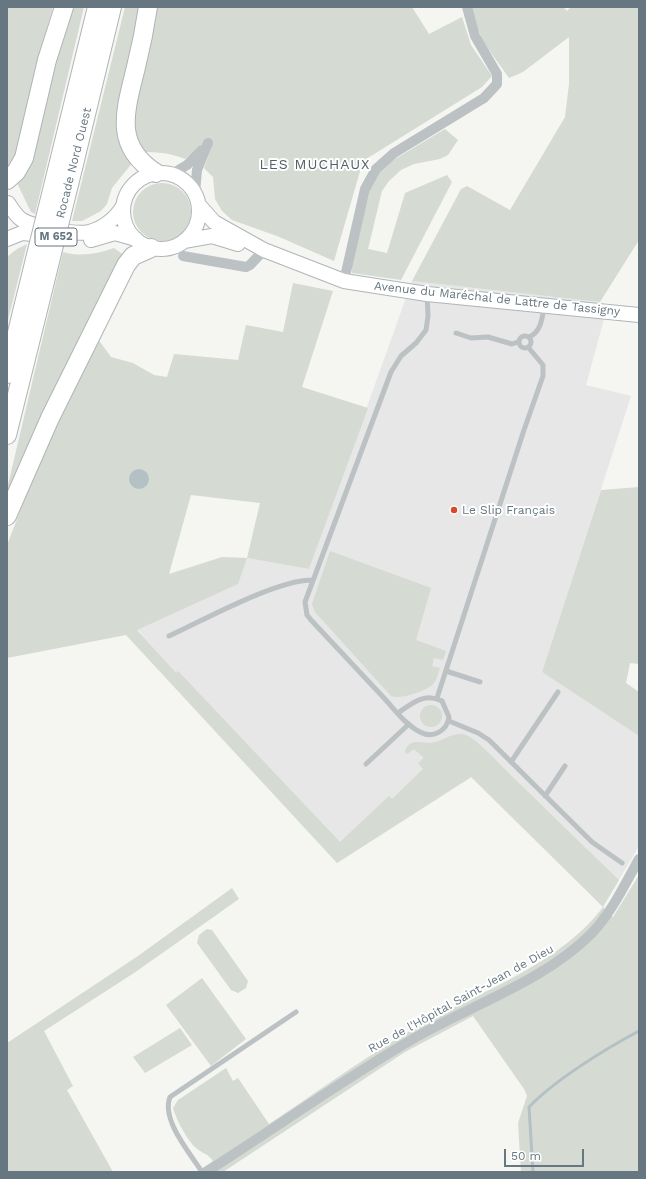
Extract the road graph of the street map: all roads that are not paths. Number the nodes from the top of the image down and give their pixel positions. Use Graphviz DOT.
graph roads {
  1 [pos="64,7"];
  2 [pos="97,7"];
  3 [pos="112,7"];
  4 [pos="148,7"];
  5 [pos="467,7"];
  6 [pos="67,159"];
  7 [pos="164,173"];
  8 [pos="7,180"];
  9 [pos="197,199"];
  10 [pos="7,203"];
  11 [pos="123,206"];
  12 [pos="7,232"];
  13 [pos="7,239"];
  14 [pos="184,241"];
  15 [pos="143,244"];
  16 [pos="264,250"];
  17 [pos="183,256"];
  18 [pos="344,281"];
  19 [pos="427,294"];
  20 [pos="545,306"];
  21 [pos="29,313"];
  22 [pos="639,314"];
  23 [pos="456,333"];
  24 [pos="529,337"];
  25 [pos="518,342"];
  26 [pos="528,347"];
  27 [pos="7,374"];
  28 [pos="7,435"];
  29 [pos="7,516"];
  30 [pos="312,580"];
  31 [pos="169,636"];
  32 [pos="446,671"];
  33 [pos="480,682"];
  34 [pos="558,692"];
  35 [pos="437,698"];
  36 [pos="398,713"];
  37 [pos="449,721"];
  38 [pos="409,724"];
  39 [pos="510,762"];
  40 [pos="366,764"];
  41 [pos="565,766"];
  42 [pos="545,796"];
  43 [pos="639,859"];
  44 [pos="622,863"];
  45 [pos="296,1012"];
  46 [pos="202,1172"];
  47 [pos="206,1172"];
  1 -- 8 [label="highway"];
  2 -- 6 [label="highway, Rocade Nord Ouest / M 652"];
  3 -- 6 [label="highway, Rocade Nord Ouest / M 652"];
  4 -- 7 [label="highway"];
  5 -- 18 [label="street"];
  6 -- 21 [label="highway, Rocade Nord Ouest / M 652, bridge"];
  7 -- 9 [label="main road, Avenue du Maréchal de Lattre de Tassigny"];
  7 -- 9 [label="street"];
  7 -- 11 [label="main road"];
  9 -- 14 [label="main road"];
  9 -- 16 [label="main road, Avenue du Maréchal de Lattre de Tassigny"];
  10 -- 11 [label="main road"];
  10 -- 12 [label="main road"];
  11 -- 15 [label="main road"];
  13 -- 15 [label="main road, Avenue du Maréchal de Lattre de Tassigny"];
  14 -- 15 [label="main road, Avenue du Maréchal de Lattre de Tassigny"];
  14 -- 16 [label="main road, Avenue du Maréchal de Lattre de Tassigny"];
  15 -- 29 [label="highway"];
  16 -- 17 [label="street"];
  16 -- 18 [label="main road, Avenue du Maréchal de Lattre de Tassigny"];
  18 -- 19 [label="main road, Avenue du Maréchal de Lattre de Tassigny"];
  19 -- 20 [label="main road, Avenue du Maréchal de Lattre de Tassigny"];
  19 -- 30 [label="lane"];
  20 -- 22 [label="main road, Avenue du Maréchal de Lattre de Tassigny"];
  20 -- 24 [label="lane"];
  21 -- 27 [label="highway, Rocade Nord Ouest / M 652"];
  21 -- 28 [label="highway, Rocade Nord Ouest / M 652"];
  23 -- 25 [label="lane"];
  24 -- 25 [label="lane"];
  24 -- 26 [label="lane"];
  25 -- 26 [label="lane"];
  26 -- 32 [label="lane"];
  30 -- 31 [label="lane"];
  30 -- 36 [label="lane"];
  32 -- 33 [label="lane"];
  32 -- 35 [label="lane"];
  34 -- 39 [label="lane"];
  35 -- 36 [label="lane"];
  35 -- 37 [label="lane"];
  36 -- 38 [label="lane"];
  37 -- 38 [label="lane"];
  37 -- 39 [label="lane"];
  38 -- 40 [label="lane"];
  39 -- 42 [label="lane"];
  41 -- 42 [label="lane"];
  42 -- 44 [label="lane"];
  43 -- 47 [label="street, Rue de l'Hôpital Saint-Jean de Dieu"];
  45 -- 46 [label="lane"];
}
